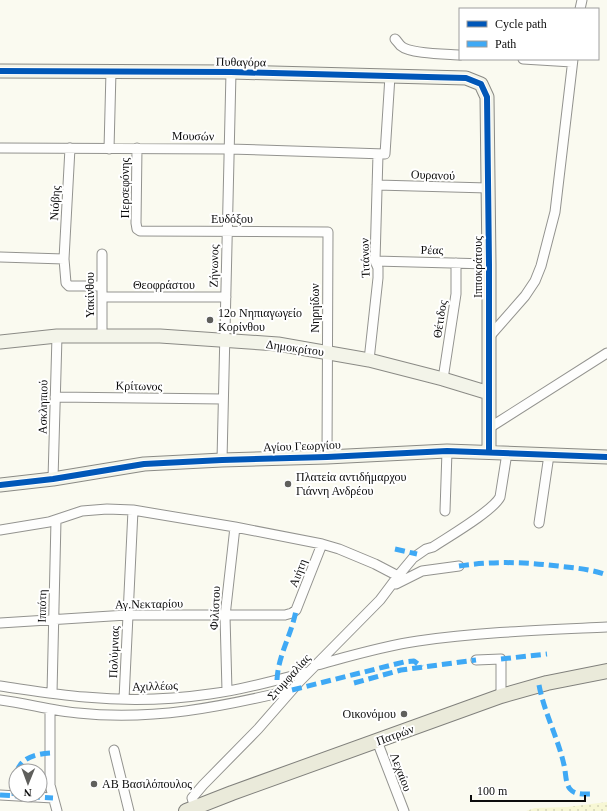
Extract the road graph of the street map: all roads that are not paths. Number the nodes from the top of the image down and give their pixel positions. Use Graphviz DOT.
graph roads {
  1 [pos="396,39"];
  2 [pos="459,55"];
  3 [pos="548,60"];
  4 [pos="572,61"];
  5 [pos="0,71"];
  6 [pos="111,71"];
  7 [pos="231,72"];
  8 [pos="390,76"];
  9 [pos="481,84"];
  10 [pos="0,148"];
  11 [pos="70,148"];
  12 [pos="137,148"];
  13 [pos="109,149"];
  14 [pos="229,149"];
  15 [pos="382,154"];
  16 [pos="377,185"];
  17 [pos="488,188"];
  18 [pos="137,229"];
  19 [pos="227,231"];
  20 [pos="328,232"];
  21 [pos="102,254"];
  22 [pos="0,257"];
  23 [pos="64,259"];
  24 [pos="375,261"];
  25 [pos="456,263"];
  26 [pos="489,264"];
  27 [pos="102,286"];
  28 [pos="102,297"];
  29 [pos="226,297"];
  30 [pos="57,336"];
  31 [pos="102,336"];
  32 [pos="489,337"];
  33 [pos="225,340"];
  34 [pos="0,342"];
  35 [pos="327,352"];
  36 [pos="607,353"];
  37 [pos="369,360"];
  38 [pos="443,379"];
  39 [pos="489,393"];
  40 [pos="55,397"];
  41 [pos="223,399"];
  42 [pos="489,428"];
  43 [pos="447,451"];
  44 [pos="489,452"];
  45 [pos="507,453"];
  46 [pos="549,455"];
  47 [pos="327,456"];
  48 [pos="607,457"];
  49 [pos="222,460"];
  50 [pos="53,479"];
  51 [pos="0,485"];
  52 [pos="133,510"];
  53 [pos="445,511"];
  54 [pos="56,520"];
  55 [pos="539,523"];
  56 [pos="235,528"];
  57 [pos="0,530"];
  58 [pos="322,544"];
  59 [pos="459,566"];
  60 [pos="398,576"];
  61 [pos="392,584"];
  62 [pos="296,610"];
  63 [pos="127,615"];
  64 [pos="225,616"];
  65 [pos="54,620"];
  66 [pos="0,623"];
  67 [pos="607,627"];
  68 [pos="476,660"];
  69 [pos="312,669"];
  70 [pos="607,671"];
  71 [pos="0,686"];
  72 [pos="292,690"];
  73 [pos="227,691"];
  74 [pos="52,693"];
  75 [pos="501,696"];
  76 [pos="124,699"];
  77 [pos="0,700"];
  78 [pos="50,709"];
  79 [pos="377,741"];
  80 [pos="114,750"];
  81 [pos="0,795"];
  82 [pos="52,798"];
  83 [pos="199,808"];
  84 [pos="400,810"];
  85 [pos="57,811"];
  86 [pos="129,811"];
  1 -- 2 [label="street"];
  3 -- 4 [label="street"];
  4 -- 32 [label="street"];
  5 -- 6 [label="street, Πυθαγόρα"];
  6 -- 7 [label="street, Πυθαγόρα"];
  6 -- 13 [label="street"];
  7 -- 8 [label="street, Πυθαγόρα"];
  7 -- 14 [label="street, Ζήνωνος"];
  8 -- 9 [label="street, Πυθαγόρα"];
  8 -- 15 [label="street, Τιτάνων"];
  9 -- 17 [label="street, Ιπποκράτους"];
  10 -- 11 [label="street, Μουσών"];
  11 -- 13 [label="street, Μουσών"];
  11 -- 23 [label="street, Νιόβης"];
  12 -- 13 [label="street, Μουσών"];
  12 -- 14 [label="street, Μουσών"];
  12 -- 18 [label="street, Περσεφόνης"];
  14 -- 15 [label="street, Μουσών"];
  14 -- 19 [label="street, Ζήνωνος"];
  15 -- 16 [label="street, Τιτάνων"];
  16 -- 17 [label="street, Ουρανού"];
  16 -- 24 [label="street, Τιτάνων"];
  17 -- 26 [label="street, Ιπποκράτους"];
  18 -- 19 [label="street, Ευδόξου"];
  19 -- 20 [label="street, Ευδόξου"];
  19 -- 29 [label="street, Ζήνωνος"];
  20 -- 35 [label="street, Νηρηίδων"];
  21 -- 27 [label="street, Υακίνθου"];
  22 -- 23 [label="street"];
  23 -- 27 [label="street, Νιόβης"];
  24 -- 25 [label="street, Ρέας"];
  24 -- 37 [label="street, Τιτάνων"];
  25 -- 26 [label="street, Ρέας"];
  25 -- 38 [label="street, Θέτιδος"];
  26 -- 32 [label="street, Ιπποκράτους"];
  27 -- 28 [label="street, Υακίνθου"];
  28 -- 29 [label="street, Θεοφράστου"];
  28 -- 31 [label="street, Υακίνθου"];
  29 -- 33 [label="street, Ζήνωνος"];
  30 -- 31 [label="street, Δημοκρίτου"];
  30 -- 34 [label="street, Δημοκρίτου"];
  30 -- 40 [label="street, Ασκληπιού"];
  31 -- 33 [label="street, Δημοκρίτου"];
  32 -- 39 [label="street, Ιπποκράτους"];
  33 -- 35 [label="street, Δημοκρίτου"];
  33 -- 41 [label="street, Ζήνωνος"];
  35 -- 37 [label="street, Δημοκρίτου"];
  35 -- 47 [label="street, Νηρηίδων"];
  36 -- 42 [label="street"];
  37 -- 38 [label="street, Δημοκρίτου"];
  38 -- 39 [label="street, Δημοκρίτου"];
  39 -- 42 [label="street, Ιπποκράτους"];
  40 -- 41 [label="street, Κρίτωνος"];
  40 -- 50 [label="street, Ασκληπιού"];
  41 -- 49 [label="street, Ζήνωνος"];
  42 -- 44 [label="street, Ιπποκράτους"];
  43 -- 44 [label="street, Αγίου Γεωργίου"];
  43 -- 47 [label="street, Αγίου Γεωργίου"];
  43 -- 53 [label="street"];
  44 -- 45 [label="street, Αγίου Γεωργίου"];
  45 -- 46 [label="street, Αγίου Γεωργίου"];
  45 -- 60 [label="street, Στυμφαλίας"];
  46 -- 48 [label="street, Αγίου Γεωργίου"];
  46 -- 55 [label="street"];
  47 -- 49 [label="street, Αγίου Γεωργίου"];
  49 -- 50 [label="street, Αγίου Γεωργίου"];
  50 -- 51 [label="street, Αγίου Γεωργίου"];
  52 -- 54 [label="street"];
  52 -- 56 [label="street"];
  52 -- 63 [label="street, Πολύμνιας"];
  54 -- 57 [label="street"];
  54 -- 65 [label="street, Ιππότη"];
  56 -- 58 [label="street"];
  56 -- 64 [label="street, Φιλίστου"];
  58 -- 60 [label="street"];
  58 -- 62 [label="street, Αιήτη"];
  59 -- 61 [label="street"];
  60 -- 61 [label="street, Στυμφαλίας"];
  61 -- 69 [label="street, Στυμφαλίας"];
  62 -- 64 [label="street, Αγ.Νεκταρίου"];
  63 -- 64 [label="street, Αγ.Νεκταρίου"];
  63 -- 65 [label="street, Αγ.Νεκταρίου"];
  63 -- 76 [label="street, Πολύμνιας"];
  64 -- 73 [label="street, Φιλίστου"];
  65 -- 66 [label="street, Αγ.Νεκταρίου"];
  65 -- 74 [label="street, Ιππότη"];
  67 -- 69 [label="street, Αχιλλέως"];
  68 -- 75 [label="street"];
  69 -- 72 [label="street, Στυμφαλίας"];
  69 -- 73 [label="street, Αχιλλέως"];
  70 -- 75 [label="main road, Πατρών"];
  71 -- 74 [label="street, Αχιλλέως"];
  72 -- 78 [label="street"];
  72 -- 83 [label="street, Στυμφαλίας"];
  73 -- 76 [label="street, Αχιλλέως"];
  74 -- 76 [label="street, Αχιλλέως"];
  75 -- 79 [label="main road, Πατρών"];
  77 -- 78 [label="street"];
  78 -- 82 [label="street"];
  79 -- 83 [label="main road, Πατρών"];
  79 -- 84 [label="street, Λεχαίου"];
  80 -- 86 [label="street"];
  81 -- 82 [label="street"];
  82 -- 85 [label="street"];
}
